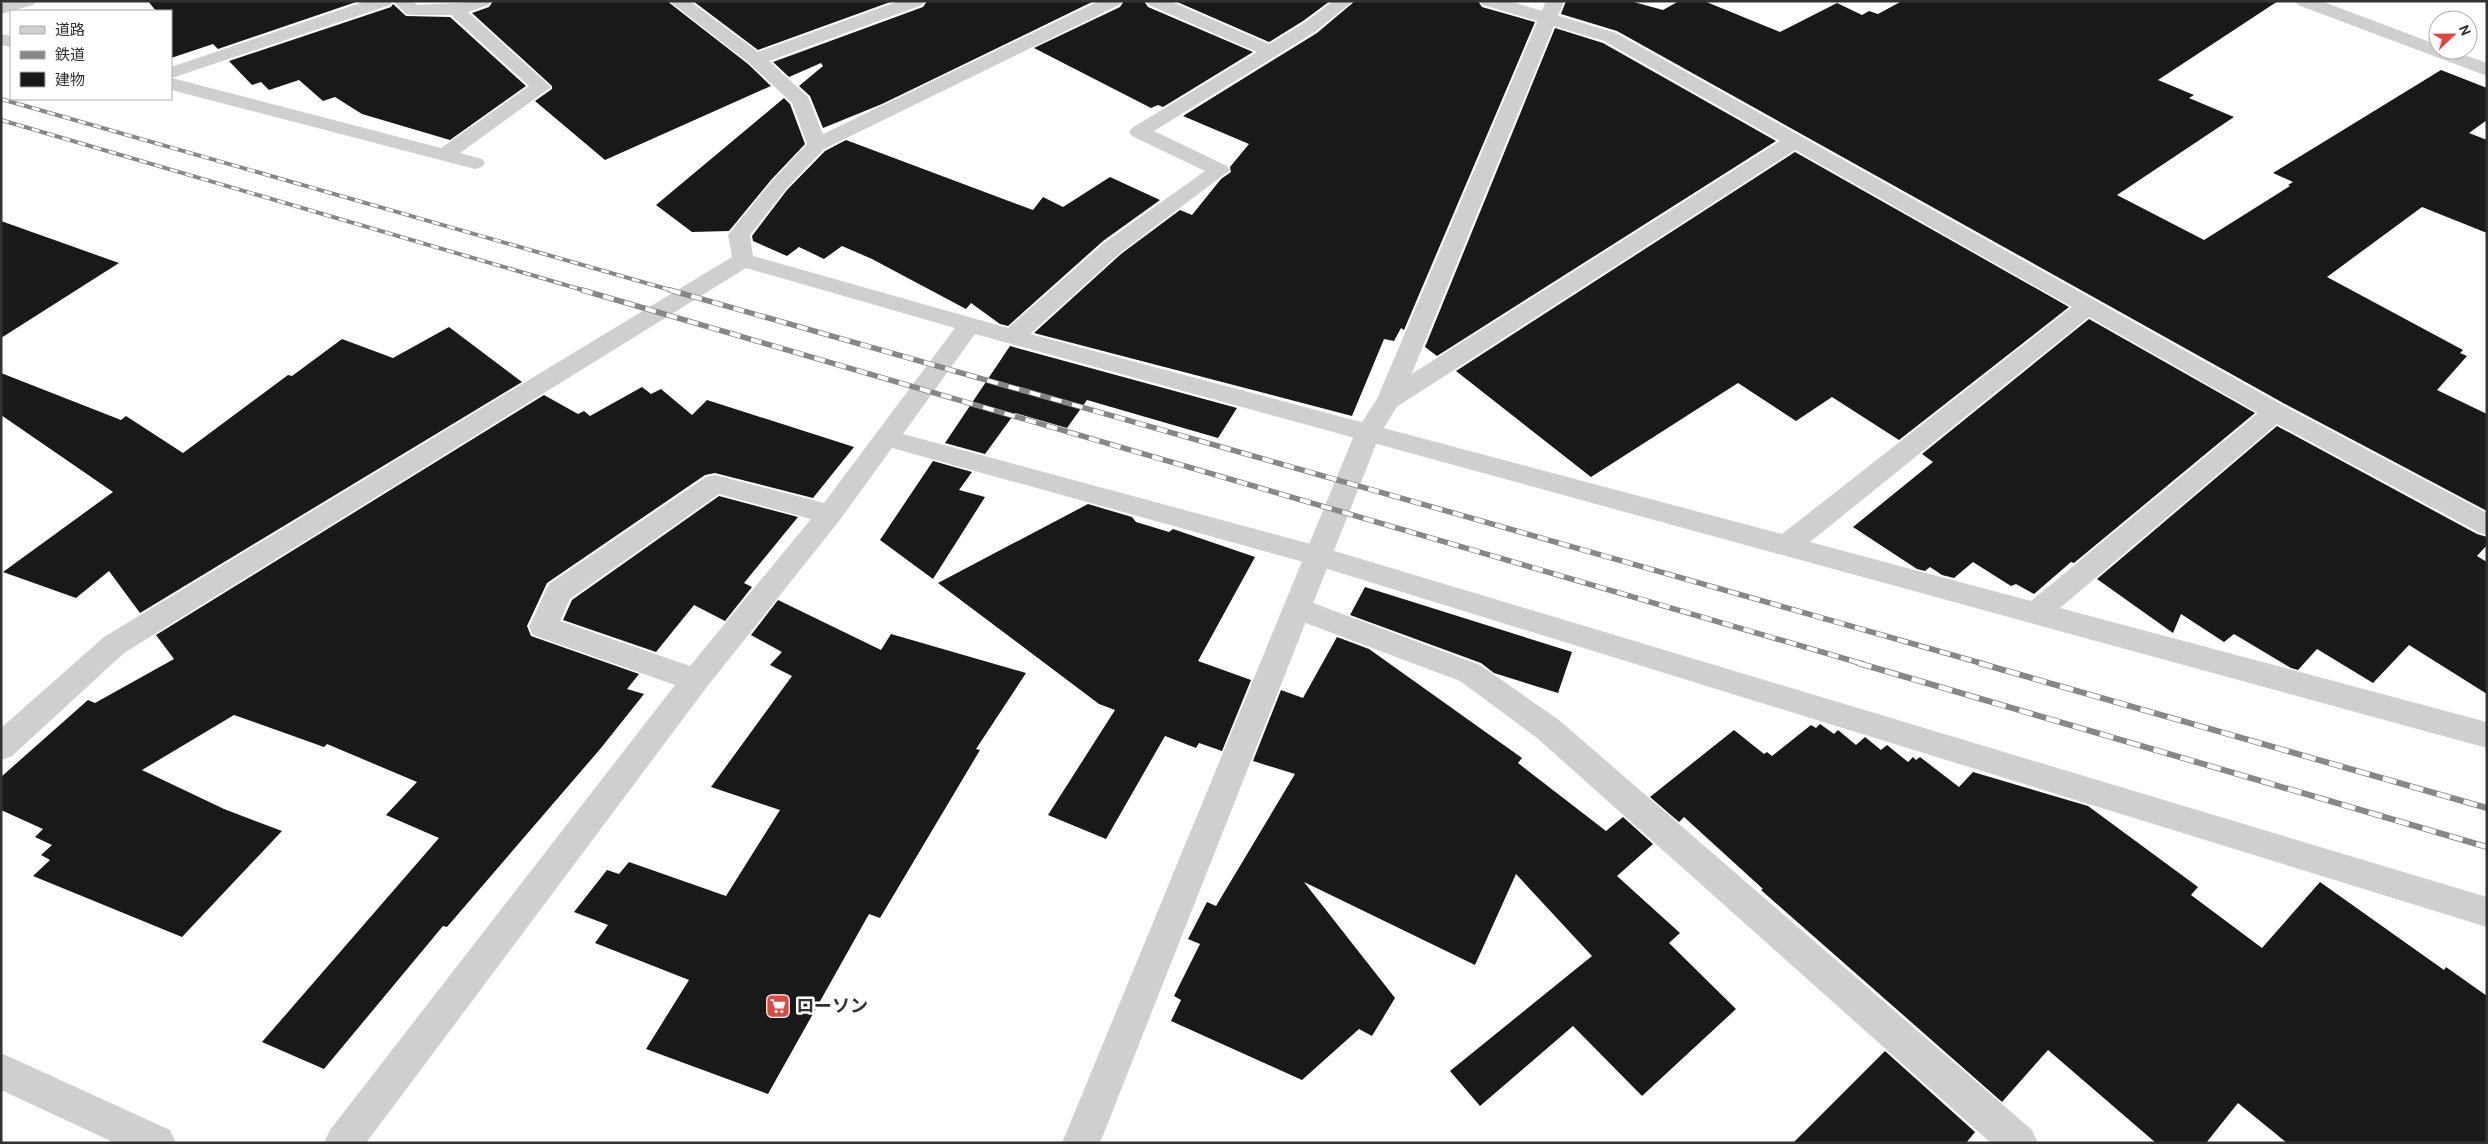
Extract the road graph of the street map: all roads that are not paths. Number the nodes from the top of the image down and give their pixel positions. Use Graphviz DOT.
graph roads {
  1 [pos="27,1"];
  2 [pos="384,1"];
  3 [pos="402,1"];
  4 [pos="482,1"];
  5 [pos="678,1"];
  6 [pos="916,1"];
  7 [pos="1113,1"];
  8 [pos="1155,1"];
  9 [pos="1344,1"];
  10 [pos="1489,1"];
  11 [pos="2304,1"];
  12 [pos="1,9"];
  13 [pos="456,10"];
  14 [pos="1551,10"];
  15 [pos="1270,51"];
  16 [pos="756,59"];
  17 [pos="2487,70"];
  18 [pos="172,73"];
  19 [pos="172,84"];
  20 [pos="1796,141"];
  21 [pos="817,145"];
  22 [pos="444,155"];
  23 [pos="475,163"];
  24 [pos="743,260"];
  25 [pos="2088,306"];
  26 [pos="970,325"];
  27 [pos="1014,336"];
  28 [pos="1389,400"];
  29 [pos="2275,412"];
  30 [pos="1368,433"];
  31 [pos="886,438"];
  32 [pos="830,514"];
  33 [pos="2487,525"];
  34 [pos="1786,546"];
  35 [pos="1318,556"];
  36 [pos="1297,608"];
  37 [pos="2035,613"];
  38 [pos="696,680"];
  39 [pos="2487,735"];
  40 [pos="1,747"];
  41 [pos="2487,912"];
  42 [pos="1,1071"];
  43 [pos="157,1143"];
  44 [pos="343,1143"];
  45 [pos="1081,1143"];
  46 [pos="2019,1143"];
  1 -- 12 [label="street"];
  2 -- 18 [label="street"];
  3 -- 13 [label="street"];
  4 -- 13 [label="street"];
  5 -- 16 [label="street"];
  6 -- 16 [label="street"];
  7 -- 21 [label="street"];
  8 -- 15 [label="street"];
  9 -- 15 [label="street"];
  10 -- 14 [label="street"];
  11 -- 17 [label="street"];
  13 -- 22 [label="street"];
  14 -- 20 [label="street"];
  14 -- 28 [label="street"];
  15 -- 27 [label="street"];
  16 -- 21 [label="street"];
  19 -- 22 [label="street"];
  20 -- 25 [label="street"];
  20 -- 28 [label="street"];
  21 -- 24 [label="street"];
  22 -- 23 [label="street"];
  24 -- 26 [label="street"];
  24 -- 40 [label="street"];
  25 -- 29 [label="street"];
  25 -- 34 [label="street"];
  26 -- 27 [label="street"];
  26 -- 31 [label="street"];
  27 -- 30 [label="street"];
  28 -- 30 [label="street"];
  29 -- 33 [label="street"];
  29 -- 37 [label="street"];
  30 -- 34 [label="street"];
  30 -- 35 [label="street"];
  31 -- 32 [label="street"];
  31 -- 35 [label="street"];
  32 -- 38 [label="street"];
  32 -- 38 [label="street"];
  34 -- 37 [label="street"];
  35 -- 36 [label="street"];
  35 -- 41 [label="street"];
  36 -- 45 [label="street"];
  36 -- 46 [label="street"];
  37 -- 39 [label="street"];
  38 -- 44 [label="street"];
  42 -- 43 [label="street"];
}
